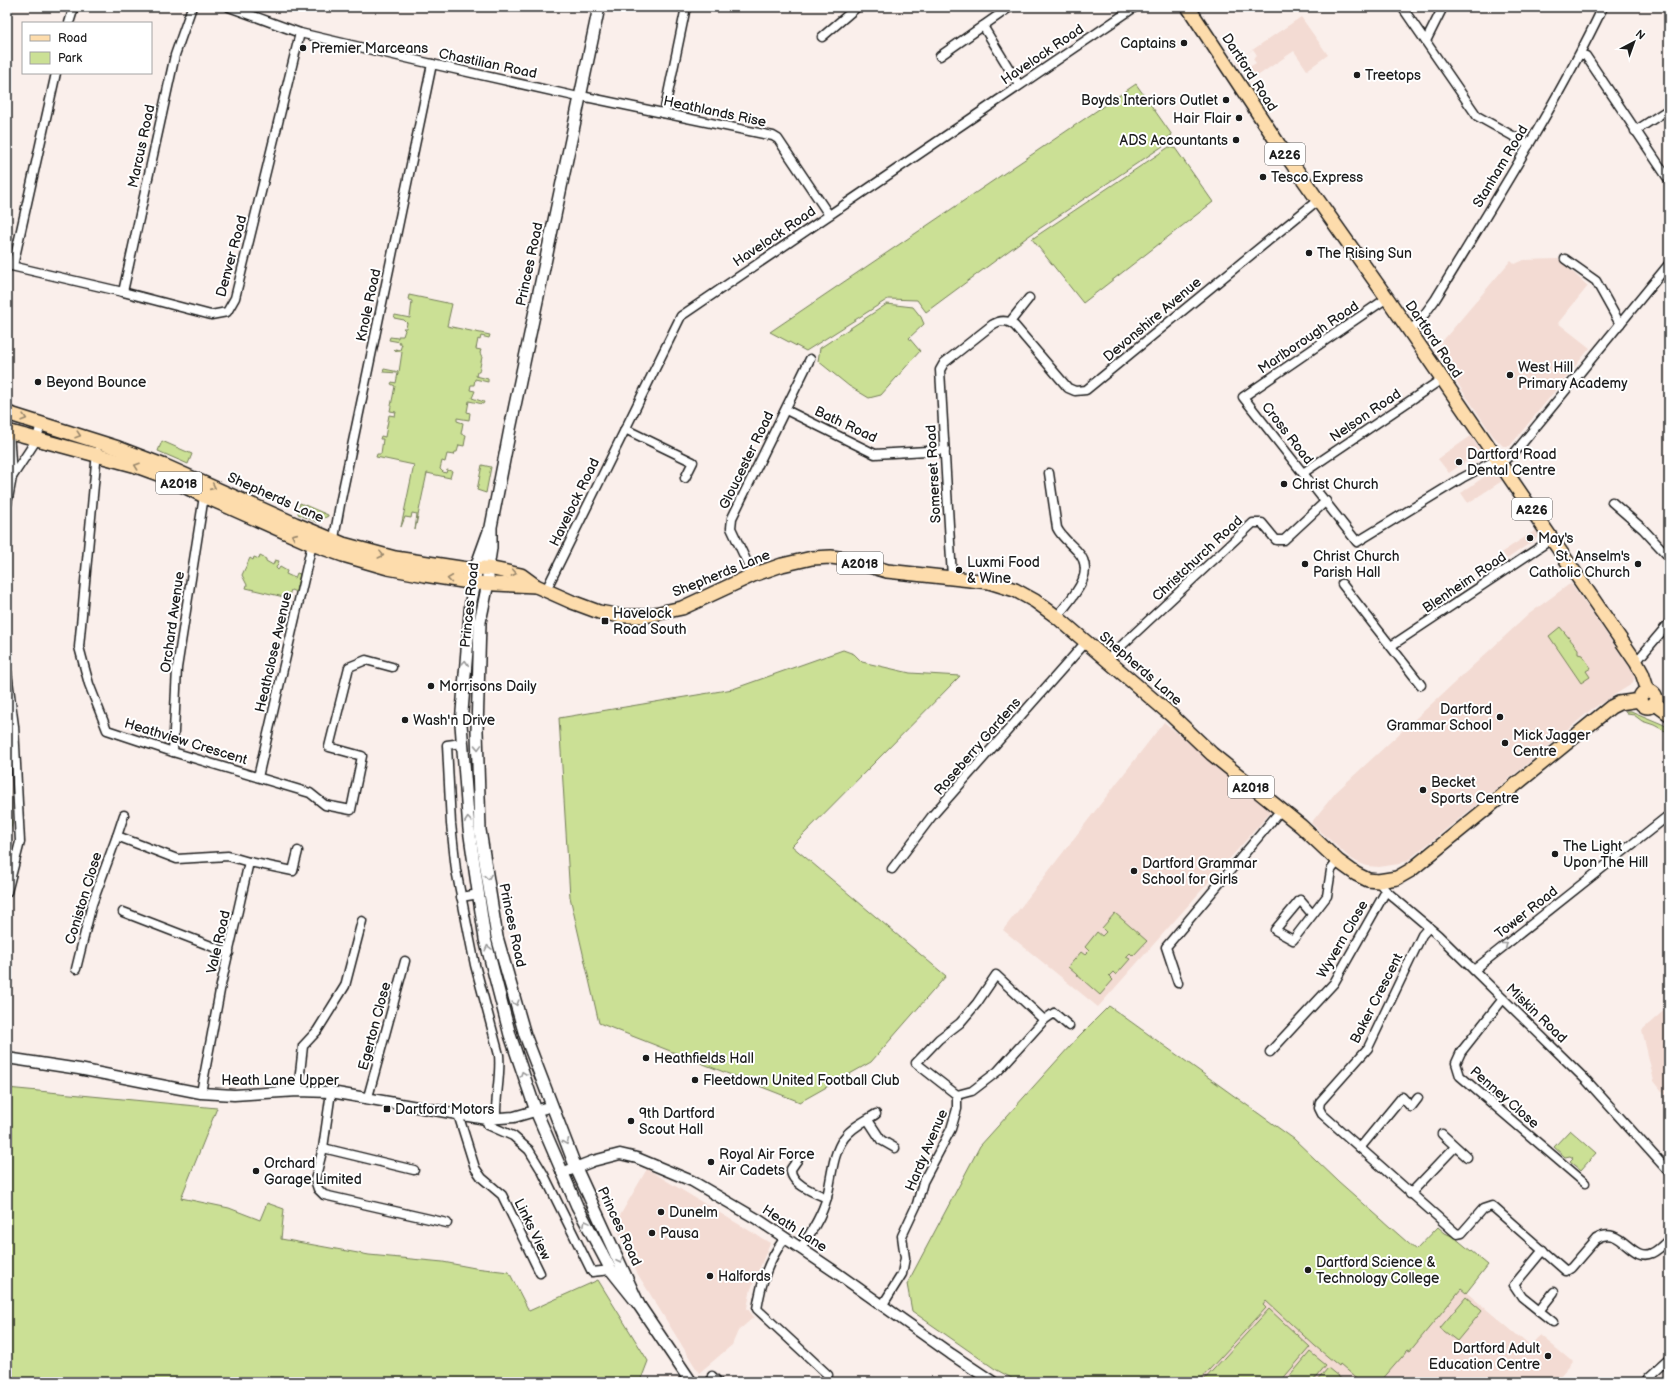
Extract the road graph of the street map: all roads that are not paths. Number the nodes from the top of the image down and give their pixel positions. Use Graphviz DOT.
graph roads {
  1 [pos="74,7"];
  2 [pos="192,7"];
  3 [pos="231,7"];
  4 [pos="599,7"];
  5 [pos="686,7"];
  6 [pos="857,7"];
  7 [pos="1010,7"];
  8 [pos="1135,7"];
  9 [pos="1188,7"];
  10 [pos="1402,7"];
  11 [pos="1443,7"];
  12 [pos="1602,7"];
  13 [pos="69,22"];
  14 [pos="983,26"];
  15 [pos="300,33"];
  16 [pos="822,37"];
  17 [pos="1426,41"];
  18 [pos="1580,54"];
  19 [pos="940,56"];
  20 [pos="432,64"];
  21 [pos="56,74"];
  22 [pos="1019,85"];
  23 [pos="580,96"];
  24 [pos="1669,109"];
  25 [pos="664,113"];
  26 [pos="1635,131"];
  27 [pos="1529,145"];
  28 [pos="1669,180"];
  29 [pos="1318,200"];
  30 [pos="829,215"];
  31 [pos="1565,259"];
  32 [pos="1669,264"];
  33 [pos="10,265"];
  34 [pos="123,292"];
  35 [pos="1028,298"];
  36 [pos="1387,298"];
  37 [pos="1010,322"];
  38 [pos="1620,324"];
  39 [pos="1409,331"];
  40 [pos="810,359"];
  41 [pos="1442,379"];
  42 [pos="1243,397"];
  43 [pos="786,410"];
  44 [pos="7,413"];
  45 [pos="41,423"];
  46 [pos="624,429"];
  47 [pos="8,430"];
  48 [pos="36,439"];
  49 [pos="98,448"];
  50 [pos="946,450"];
  51 [pos="1499,461"];
  52 [pos="1049,473"];
  53 [pos="1303,473"];
  54 [pos="12,477"];
  55 [pos="685,478"];
  56 [pos="204,496"];
  57 [pos="1326,501"];
  58 [pos="1612,502"];
  59 [pos="7,504"];
  60 [pos="313,538"];
  61 [pos="1552,539"];
  62 [pos="332,545"];
  63 [pos="1669,557"];
  64 [pos="482,568"];
  65 [pos="752,575"];
  66 [pos="952,577"];
  67 [pos="481,583"];
  68 [pos="1342,584"];
  69 [pos="541,588"];
  70 [pos="1057,617"];
  71 [pos="1669,623"];
  72 [pos="1086,642"];
  73 [pos="1391,646"];
  74 [pos="1108,660"];
  75 [pos="1636,662"];
  76 [pos="392,667"];
  77 [pos="7,672"];
  78 [pos="1420,685"];
  79 [pos="1644,696"];
  80 [pos="1669,714"];
  81 [pos="462,742"];
  82 [pos="173,752"];
  83 [pos="258,778"];
  84 [pos="1281,810"];
  85 [pos="124,815"];
  86 [pos="1669,815"];
  87 [pos="117,836"];
  88 [pos="298,851"];
  89 [pos="1338,861"];
  90 [pos="249,862"];
  91 [pos="892,869"];
  92 [pos="1382,886"];
  93 [pos="7,892"];
  94 [pos="479,894"];
  95 [pos="461,897"];
  96 [pos="123,912"];
  97 [pos="1312,914"];
  98 [pos="362,921"];
  99 [pos="1429,927"];
  100 [pos="229,952"];
  101 [pos="405,961"];
  102 [pos="76,969"];
  103 [pos="1474,970"];
  104 [pos="1178,983"];
  105 [pos="1503,999"];
  106 [pos="1044,1020"];
  107 [pos="1069,1026"];
  108 [pos="1270,1052"];
  109 [pos="7,1058"];
  110 [pos="298,1091"];
  111 [pos="331,1092"];
  112 [pos="201,1093"];
  113 [pos="957,1095"];
  114 [pos="368,1098"];
  115 [pos="1418,1098"];
  116 [pos="552,1106"];
  117 [pos="536,1110"];
  118 [pos="458,1114"];
  119 [pos="876,1114"];
  120 [pos="491,1119"];
  121 [pos="868,1120"];
  122 [pos="1442,1134"];
  123 [pos="1455,1147"];
  124 [pos="323,1148"];
  125 [pos="894,1148"];
  126 [pos="1360,1148"];
  127 [pos="1467,1157"];
  128 [pos="798,1160"];
  129 [pos="576,1168"];
  130 [pos="414,1170"];
  131 [pos="1669,1172"];
  132 [pos="562,1173"];
  133 [pos="1585,1183"];
  134 [pos="1410,1194"];
  135 [pos="826,1198"];
  136 [pos="447,1224"];
  137 [pos="784,1239"];
  138 [pos="1669,1239"];
  139 [pos="800,1249"];
  140 [pos="1543,1250"];
  141 [pos="611,1270"];
  142 [pos="540,1273"];
  143 [pos="1554,1292"];
  144 [pos="639,1305"];
  145 [pos="882,1306"];
  146 [pos="1539,1311"];
  147 [pos="1553,1322"];
  148 [pos="1669,1358"];
  149 [pos="828,1375"];
  150 [pos="691,1382"];
  151 [pos="993,1382"];
  152 [pos="1645,1382"];
  1 -- 13 [label="street"];
  2 -- 34 [label="street, Marcus Road"];
  3 -- 15 [label="street, Chastilian Road"];
  4 -- 23 [label="main road, Princes Road"];
  5 -- 25 [label="street"];
  6 -- 16 [label="street"];
  7 -- 14 [label="street"];
  8 -- 22 [label="street, Havelock Road"];
  9 -- 29 [label="main road, Dartford Road / A226"];
  10 -- 17 [label="street"];
  11 -- 17 [label="street"];
  12 -- 18 [label="street, Stanham Road"];
  14 -- 19 [label="street"];
  14 -- 22 [label="street"];
  15 -- 20 [label="street, Chastilian Road"];
  15 -- 34 [label="street, Denver Road"];
  17 -- 27 [label="street"];
  18 -- 26 [label="street"];
  18 -- 27 [label="street, Stanham Road"];
  20 -- 23 [label="street, Chastilian Road"];
  20 -- 62 [label="street, Knole Road"];
  21 -- 33 [label="street"];
  22 -- 30 [label="street, Havelock Road"];
  23 -- 25 [label="street, Heathlands Rise"];
  23 -- 64 [label="main road, Princes Road"];
  24 -- 26 [label="street"];
  25 -- 30 [label="street, Heathlands Rise"];
  26 -- 28 [label="street"];
  27 -- 39 [label="street, Stanham Road"];
  29 -- 36 [label="main road, Dartford Road / A226"];
  29 -- 37 [label="street, Devonshire Avenue"];
  30 -- 46 [label="street, Havelock Road"];
  31 -- 38 [label="street"];
  32 -- 38 [label="street"];
  33 -- 34 [label="street, Denver Road"];
  35 -- 37 [label="street"];
  36 -- 39 [label="main road, Dartford Road / A226"];
  36 -- 42 [label="street, Marlborough Road"];
  37 -- 50 [label="street, Somerset Road"];
  38 -- 51 [label="street"];
  39 -- 41 [label="main road, Dartford Road / A226"];
  40 -- 43 [label="street, Gloucester Road"];
  41 -- 51 [label="main road, Dartford Road / A226"];
  41 -- 53 [label="street, Nelson Road"];
  42 -- 53 [label="street, Cross Road"];
  43 -- 50 [label="street, Bath Road"];
  43 -- 65 [label="street, Gloucester Road"];
  44 -- 45 [label="main road, Shepherds Lane / A2018, one-way"];
  45 -- 48 [label="street"];
  45 -- 49 [label="main road, Shepherds Lane / A2018, one-way"];
  46 -- 55 [label="street"];
  46 -- 69 [label="street, Havelock Road"];
  47 -- 48 [label="main road, Shepherds Lane / A2018"];
  47 -- 54 [label="street"];
  48 -- 49 [label="main road, Shepherds Lane / A2018"];
  48 -- 54 [label="street"];
  56 -- 49 [label="main road, Shepherds Lane / A2018, one-way"];
  49 -- 60 [label="main road, Shepherds Lane / A2018, one-way"];
  49 -- 82 [label="street, Heathview Crescent"];
  50 -- 66 [label="street, Somerset Road"];
  51 -- 57 [label="street, Cross Road"];
  51 -- 61 [label="main road, Dartford Road / A226"];
  52 -- 70 [label="street"];
  53 -- 57 [label="street, Cross Road"];
  54 -- 59 [label="street"];
  60 -- 56 [label="main road, Shepherds Lane / A2018, one-way"];
  56 -- 82 [label="street, Orchard Avenue"];
  57 -- 74 [label="street, Christchurch Road"];
  58 -- 63 [label="street"];
  60 -- 62 [label="main road, Shepherds Lane / A2018"];
  60 -- 83 [label="street, Heathclose Avenue"];
  61 -- 73 [label="street, Blenheim Road"];
  61 -- 75 [label="main road, Dartford Road / A226"];
  62 -- 64 [label="main road, Shepherds Lane / A2018, one-way"];
  67 -- 62 [label="main road, Shepherds Lane / A2018, one-way"];
  64 -- 67 [label="main road, Princes Road"];
  64 -- 69 [label="main road, Shepherds Lane / A2018, one-way"];
  65 -- 66 [label="main road, Shepherds Lane / A2018"];
  65 -- 69 [label="main road, Shepherds Lane / A2018"];
  66 -- 70 [label="main road, Shepherds Lane / A2018"];
  67 -- 69 [label="main road, Shepherds Lane / A2018"];
  81 -- 67 [label="main road, Princes Road, one-way"];
  67 -- 116 [label="main road, Princes Road, one-way"];
  68 -- 73 [label="street"];
  70 -- 72 [label="main road, Shepherds Lane / A2018"];
  71 -- 75 [label="street"];
  72 -- 74 [label="main road, Shepherds Lane / A2018"];
  72 -- 91 [label="street, Roseberry Gardens"];
  73 -- 78 [label="street"];
  74 -- 84 [label="main road, Shepherds Lane / A2018"];
  75 -- 79 [label="main road, Dartford Road / A226"];
  76 -- 83 [label="street, Heathview Crescent"];
  77 -- 93 [label="street"];
  79 -- 80 [label="main road, A226"];
  79 -- 92 [label="main road, Shepherds Lane / A2018"];
  94 -- 81 [label="main road, Princes Road, one-way"];
  81 -- 95 [label="street"];
  82 -- 83 [label="street, Heathview Crescent"];
  84 -- 89 [label="main road, Shepherds Lane / A2018"];
  84 -- 104 [label="street"];
  85 -- 87 [label="street, Coniston Close"];
  103 -- 86 [label="street, Tower Road, one-way"];
  87 -- 90 [label="street"];
  87 -- 102 [label="street, Coniston Close"];
  88 -- 90 [label="street"];
  89 -- 92 [label="main road, Shepherds Lane / A2018"];
  89 -- 97 [label="street"];
  90 -- 100 [label="street, Vale Road"];
  92 -- 99 [label="street, Miskin Road"];
  92 -- 108 [label="street, Wyvern Close"];
  94 -- 95 [label="street, Princes Road"];
  117 -- 94 [label="main road, Princes Road, one-way"];
  95 -- 120 [label="street"];
  96 -- 100 [label="street"];
  97 -- 97 [label="street"];
  98 -- 110 [label="street"];
  99 -- 103 [label="street, Miskin Road"];
  99 -- 126 [label="street, Baker Crescent"];
  100 -- 112 [label="street, Vale Road"];
  101 -- 114 [label="street, Egerton Close"];
  103 -- 105 [label="street, Miskin Road"];
  105 -- 131 [label="street, Miskin Road"];
  105 -- 133 [label="street, Penney Close"];
  106 -- 107 [label="street"];
  106 -- 113 [label="street, Hardy Avenue"];
  106 -- 113 [label="street"];
  109 -- 112 [label="street, Heath Lane Upper"];
  110 -- 111 [label="street, Heath Lane Upper"];
  110 -- 112 [label="street, Heath Lane Upper"];
  111 -- 114 [label="street, Heath Lane Upper"];
  111 -- 124 [label="street"];
  113 -- 145 [label="street, Hardy Avenue"];
  114 -- 118 [label="street, Heath Lane Upper"];
  115 -- 126 [label="street"];
  116 -- 117 [label="street, Heath Lane Upper"];
  116 -- 129 [label="main road, Princes Road, one-way"];
  117 -- 120 [label="street, Heath Lane Upper"];
  117 -- 132 [label="main road, Princes Road"];
  118 -- 120 [label="street, Heath Lane Upper"];
  118 -- 142 [label="street, Links View"];
  119 -- 121 [label="street"];
  120 -- 141 [label="street, Princes Road"];
  121 -- 125 [label="street"];
  121 -- 135 [label="street"];
  122 -- 123 [label="street"];
  123 -- 127 [label="street"];
  123 -- 134 [label="street"];
  124 -- 130 [label="street"];
  124 -- 136 [label="street"];
  126 -- 134 [label="street, Baker Crescent"];
  128 -- 135 [label="street"];
  129 -- 132 [label="street, Heath Lane"];
  129 -- 137 [label="street, Heath Lane"];
  129 -- 144 [label="main road, Princes Road, one-way"];
  141 -- 132 [label="main road, Princes Road, one-way"];
  134 -- 140 [label="street, Baker Crescent"];
  135 -- 139 [label="street"];
  137 -- 139 [label="street, Heath Lane"];
  137 -- 149 [label="street"];
  138 -- 140 [label="street, Baker Crescent"];
  139 -- 145 [label="street, Heath Lane"];
  140 -- 146 [label="street"];
  141 -- 144 [label="main road, Princes Road"];
  143 -- 146 [label="street"];
  144 -- 150 [label="main road, Princes Road"];
  145 -- 151 [label="street, Heath Lane"];
  146 -- 147 [label="street"];
  148 -- 152 [label="street"];
}
